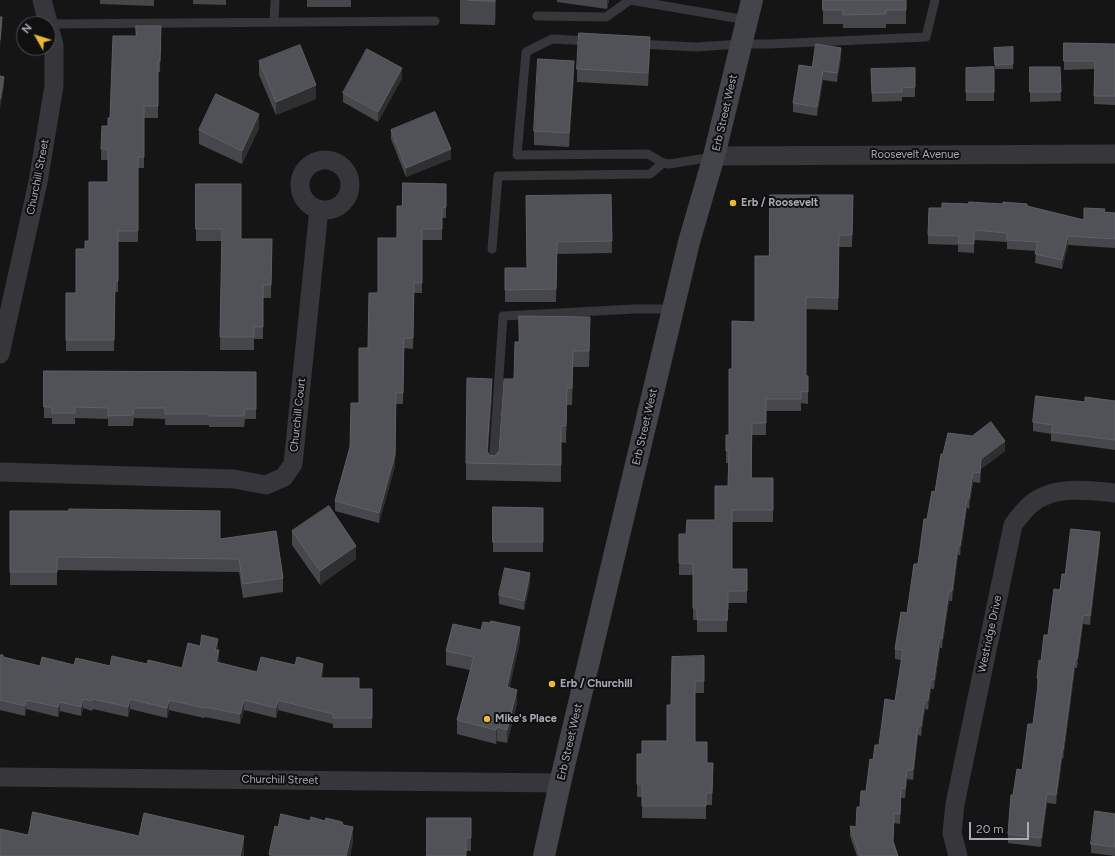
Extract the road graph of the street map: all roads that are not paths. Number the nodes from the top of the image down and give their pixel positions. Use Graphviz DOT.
graph roads {
  1 [pos="42,0"];
  2 [pos="275,0"];
  3 [pos="935,0"];
  4 [pos="750,10"];
  5 [pos="46,16"];
  6 [pos="537,16"];
  7 [pos="435,21"];
  8 [pos="274,22"];
  9 [pos="56,24"];
  10 [pos="598,42"];
  11 [pos="628,44"];
  12 [pos="741,44"];
  13 [pos="54,56"];
  14 [pos="1115,154"];
  15 [pos="714,156"];
  16 [pos="663,163"];
  17 [pos="319,209"];
  18 [pos="492,249"];
  19 [pos="674,309"];
  20 [pos="0,354"];
  21 [pos="493,467"];
  22 [pos="0,472"];
  23 [pos="1115,493"];
  24 [pos="0,777"];
  25 [pos="560,783"];
  26 [pos="544,856"];
  27 [pos="958,856"];
  1 -- 5 [label="street, Churchill Street"];
  2 -- 8 [label="lane"];
  3 -- 12 [label="lane"];
  4 -- 6 [label="lane"];
  4 -- 12 [label="main road, Erb Street West"];
  7 -- 8 [label="lane"];
  8 -- 9 [label="lane"];
  10 -- 16 [label="lane"];
  11 -- 12 [label="lane"];
  12 -- 15 [label="main road, Erb Street West"];
  13 -- 20 [label="street, Churchill Street"];
  14 -- 15 [label="street, Roosevelt Avenue"];
  15 -- 16 [label="lane"];
  15 -- 19 [label="main road, Erb Street West"];
  16 -- 18 [label="lane"];
  17 -- 22 [label="street, Churchill Court"];
  19 -- 21 [label="lane"];
  19 -- 25 [label="main road, Erb Street West"];
  23 -- 27 [label="street, Westridge Drive"];
  24 -- 25 [label="street, Churchill Street"];
  25 -- 26 [label="main road, Erb Street West"];
}
